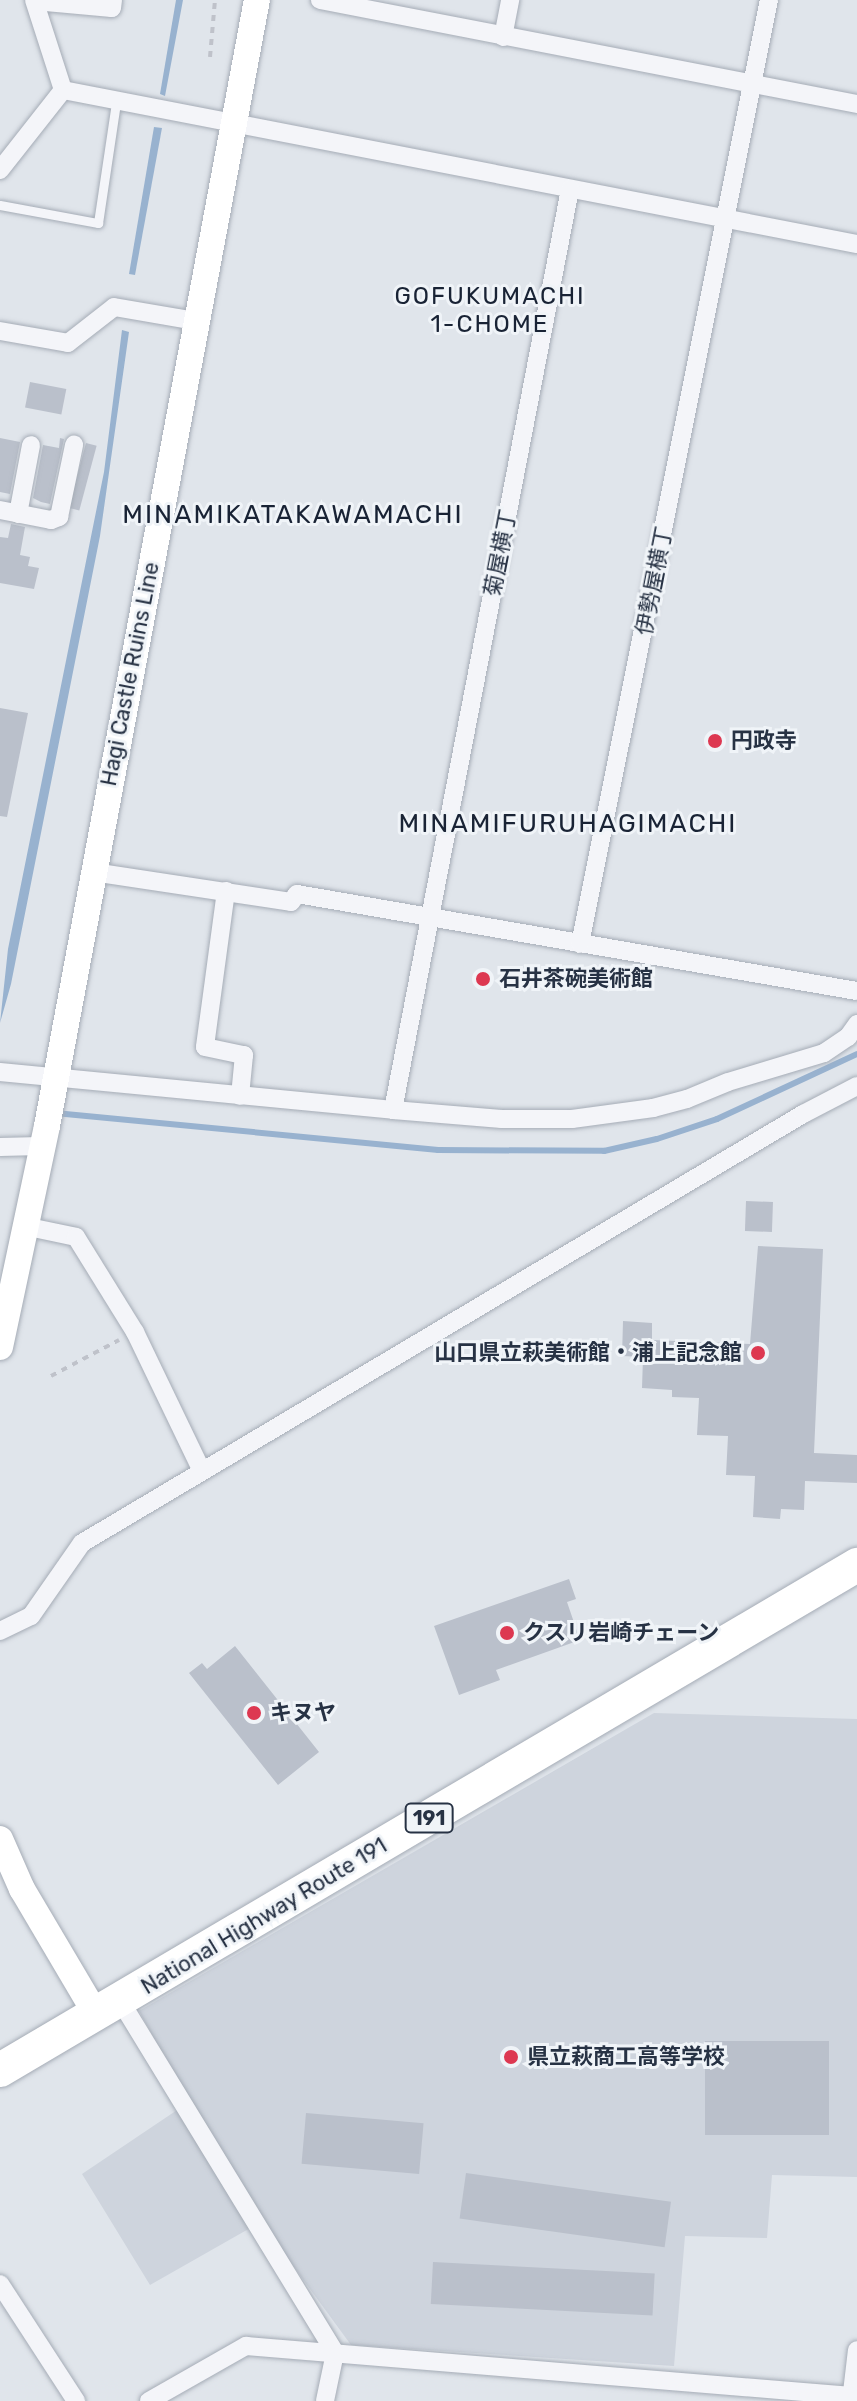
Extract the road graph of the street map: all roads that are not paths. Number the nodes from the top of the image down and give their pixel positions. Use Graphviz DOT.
graph roads {
  1 [pos="113,0"];
  2 [pos="257,0"];
  3 [pos="320,0"];
  4 [pos="510,0"];
  5 [pos="769,0"];
  6 [pos="35,1"];
  7 [pos="503,37"];
  8 [pos="752,85"];
  9 [pos="63,90"];
  10 [pos="116,102"];
  11 [pos="857,104"];
  12 [pos="235,126"];
  13 [pos="0,170"];
  14 [pos="570,189"];
  15 [pos="0,205"];
  16 [pos="727,218"];
  17 [pos="857,244"];
  18 [pos="195,321"];
  19 [pos="0,331"];
  20 [pos="31,445"];
  21 [pos="74,445"];
  22 [pos="9,512"];
  23 [pos="93,872"];
  24 [pos="226,891"];
  25 [pos="430,917"];
  26 [pos="580,944"];
  27 [pos="857,991"];
  28 [pos="857,1024"];
  29 [pos="3,1072"];
  30 [pos="56,1076"];
  31 [pos="857,1086"];
  32 [pos="240,1096"];
  33 [pos="393,1110"];
  34 [pos="44,1136"];
  35 [pos="0,1147"];
  36 [pos="24,1226"];
  37 [pos="0,1347"];
  38 [pos="202,1471"];
  39 [pos="857,1565"];
  40 [pos="0,1631"];
  41 [pos="0,1839"];
  42 [pos="109,2009"];
  43 [pos="0,2070"];
  44 [pos="0,2284"];
  45 [pos="6,2308"];
  46 [pos="857,2350"];
  47 [pos="335,2353"];
  48 [pos="851,2399"];
  49 [pos="76,2401"];
  50 [pos="149,2401"];
  51 [pos="325,2401"];
  1 -- 6 [label="street"];
  2 -- 12 [label="main road, Hagi Castle Ruins Line"];
  3 -- 7 [label="street"];
  4 -- 7 [label="street"];
  5 -- 8 [label="street, 伊勢屋横丁"];
  6 -- 9 [label="street"];
  7 -- 8 [label="street"];
  8 -- 11 [label="street"];
  8 -- 16 [label="street, 伊勢屋横丁"];
  9 -- 10 [label="street"];
  9 -- 13 [label="street"];
  10 -- 12 [label="street"];
  10 -- 15 [label="lane"];
  12 -- 14 [label="street"];
  12 -- 18 [label="main road, Hagi Castle Ruins Line"];
  14 -- 16 [label="street"];
  14 -- 25 [label="street, 菊屋横丁"];
  16 -- 17 [label="street"];
  16 -- 26 [label="street, 伊勢屋横丁"];
  18 -- 19 [label="street"];
  18 -- 23 [label="main road, Hagi Castle Ruins Line"];
  20 -- 22 [label="street"];
  21 -- 22 [label="street"];
  23 -- 24 [label="street"];
  23 -- 30 [label="main road, Hagi Castle Ruins Line"];
  24 -- 25 [label="street"];
  24 -- 32 [label="street"];
  25 -- 26 [label="street"];
  25 -- 33 [label="street, 菊屋横丁"];
  26 -- 27 [label="street"];
  28 -- 33 [label="street"];
  29 -- 30 [label="street"];
  30 -- 32 [label="street"];
  30 -- 34 [label="main road, Hagi Castle Ruins Line"];
  31 -- 38 [label="street"];
  32 -- 33 [label="street"];
  34 -- 35 [label="street"];
  34 -- 36 [label="main road, Hagi Castle Ruins Line"];
  36 -- 37 [label="main road, Hagi Castle Ruins Line"];
  36 -- 38 [label="street"];
  38 -- 40 [label="street"];
  39 -- 42 [label="highway, National Highway Route 191 / 191"];
  41 -- 42 [label="main road"];
  42 -- 43 [label="highway, National Highway Route 191 / 191"];
  42 -- 47 [label="street"];
  44 -- 45 [label="street"];
  45 -- 49 [label="street"];
  46 -- 48 [label="street"];
  47 -- 48 [label="street"];
  47 -- 50 [label="street"];
  47 -- 51 [label="street"];
}
